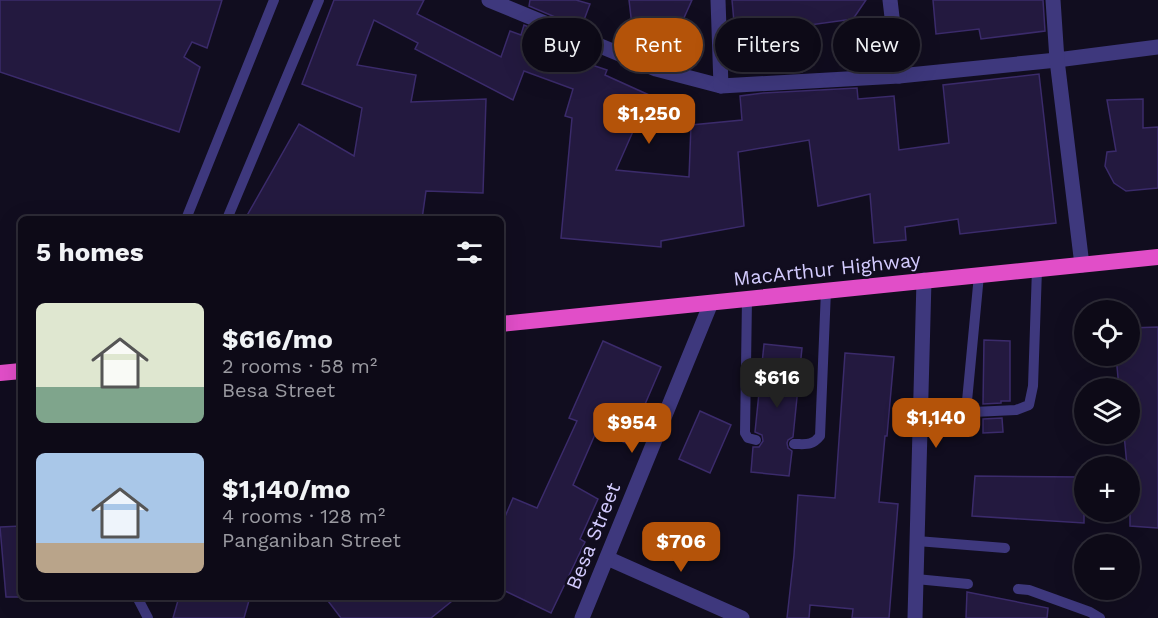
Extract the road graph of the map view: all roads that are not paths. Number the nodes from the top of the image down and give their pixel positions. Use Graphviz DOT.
graph roads {
  1 [pos="274,0"];
  2 [pos="318,0"];
  3 [pos="489,0"];
  4 [pos="718,0"];
  5 [pos="890,0"];
  6 [pos="1053,0"];
  7 [pos="1158,47"];
  8 [pos="1057,60"];
  9 [pos="899,76"];
  10 [pos="722,86"];
  11 [pos="187,216"];
  12 [pos="228,216"];
  13 [pos="1158,257"];
  14 [pos="1082,265"];
  15 [pos="1037,269"];
  16 [pos="980,274"];
  17 [pos="924,280"];
  18 [pos="826,290"];
  19 [pos="747,299"];
  20 [pos="711,303"];
  21 [pos="504,326"];
  22 [pos="18,371"];
  23 [pos="0,373"];
  24 [pos="920,410"];
  25 [pos="973,412"];
  26 [pos="756,440"];
  27 [pos="794,444"];
  28 [pos="917,541"];
  29 [pos="1005,548"];
  30 [pos="607,558"];
  31 [pos="916,579"];
  32 [pos="968,584"];
  33 [pos="1018,589"];
  34 [pos="139,600"];
  35 [pos="148,618"];
  36 [pos="582,618"];
  37 [pos="742,618"];
  38 [pos="915,618"];
  39 [pos="1100,618"];
  1 -- 11 [label="lane"];
  2 -- 12 [label="lane"];
  3 -- 10 [label="street"];
  4 -- 10 [label="street"];
  5 -- 9 [label="street"];
  6 -- 8 [label="street"];
  7 -- 8 [label="street"];
  8 -- 9 [label="street"];
  8 -- 14 [label="street"];
  9 -- 10 [label="street"];
  13 -- 14 [label="highway, MacArthur Highway"];
  14 -- 15 [label="highway, MacArthur Highway"];
  15 -- 16 [label="highway, MacArthur Highway"];
  15 -- 25 [label="lane"];
  16 -- 17 [label="highway, MacArthur Highway"];
  16 -- 25 [label="lane"];
  17 -- 18 [label="highway, MacArthur Highway"];
  17 -- 24 [label="street"];
  18 -- 19 [label="highway, MacArthur Highway"];
  18 -- 27 [label="lane"];
  19 -- 20 [label="highway, MacArthur Highway"];
  19 -- 26 [label="lane"];
  20 -- 21 [label="highway, MacArthur Highway"];
  20 -- 30 [label="street, Besa Street"];
  22 -- 23 [label="highway"];
  24 -- 25 [label="lane"];
  24 -- 28 [label="street"];
  28 -- 29 [label="lane"];
  28 -- 31 [label="street"];
  30 -- 36 [label="street, Besa Street"];
  30 -- 37 [label="street"];
  31 -- 32 [label="lane"];
  31 -- 38 [label="street"];
  33 -- 39 [label="lane"];
  34 -- 35 [label="lane"];
}
